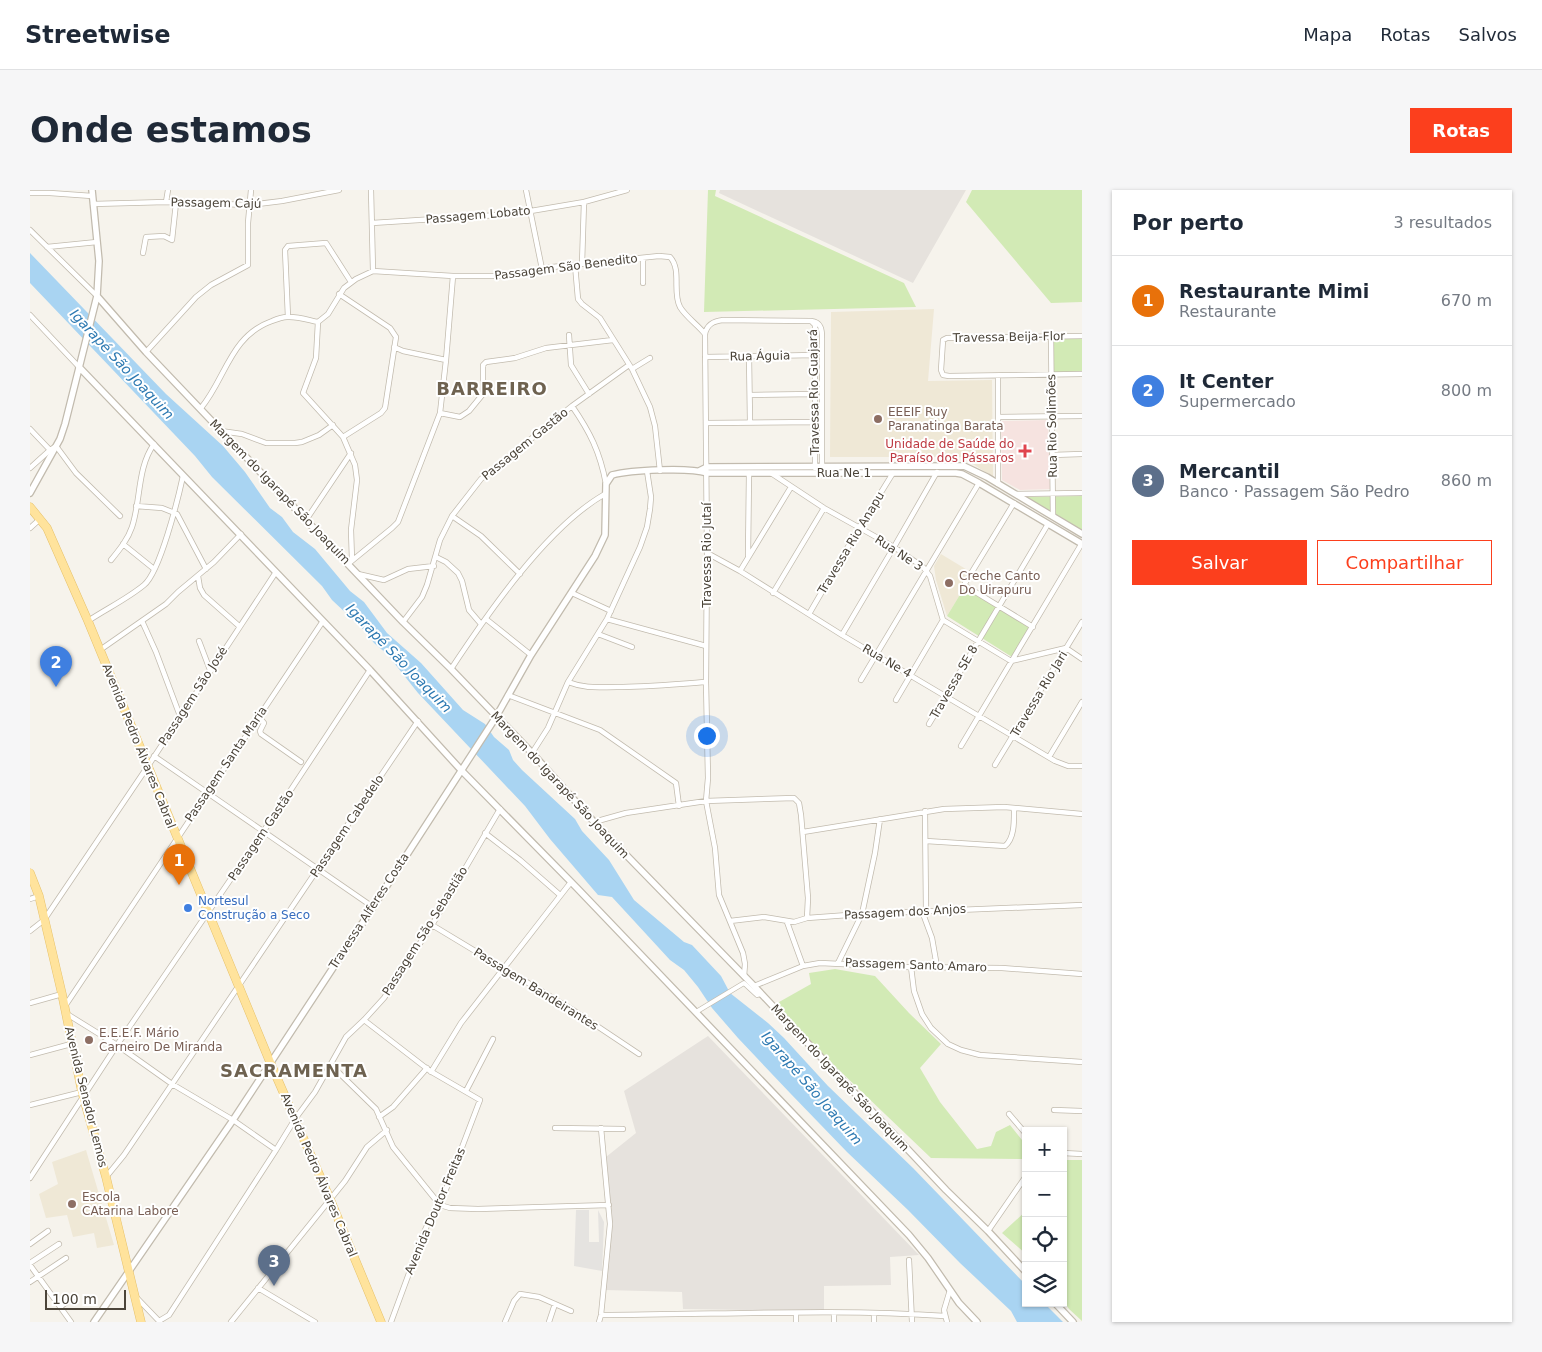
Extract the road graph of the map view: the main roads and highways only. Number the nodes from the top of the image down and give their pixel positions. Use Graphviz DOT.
graph roads {
  1 [pos="30,507"];
  2 [pos="30,873"];
  3 [pos="141,1322"];
  4 [pos="381,1322"];
  1 -- 4 [label="main road, Avenida Pedro Álvares Cabral"];
  2 -- 3 [label="main road, Avenida Senador Lemos"];
}
